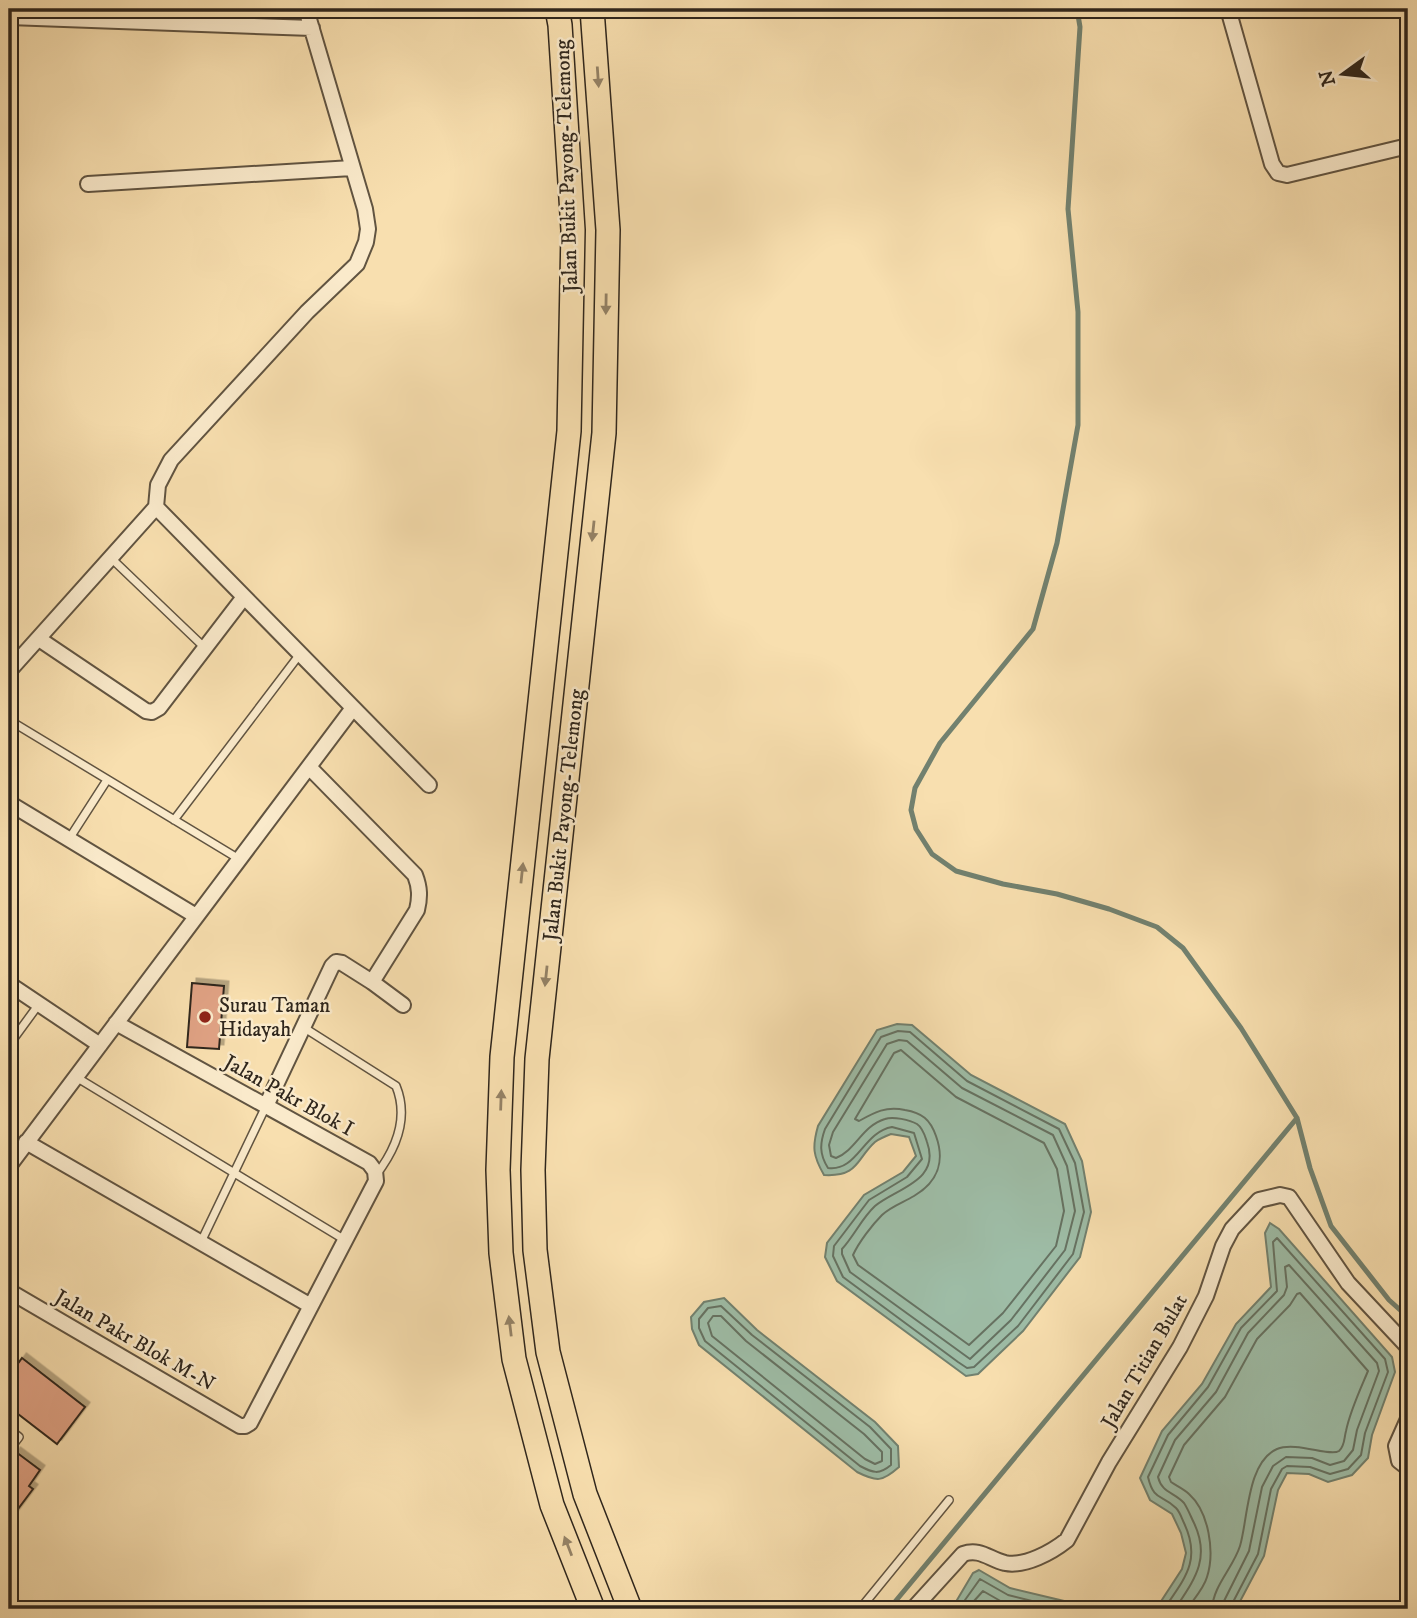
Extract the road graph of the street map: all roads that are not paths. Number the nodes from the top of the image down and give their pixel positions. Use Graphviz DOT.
graph roads {
  1 [pos="306,9"];
  2 [pos="557,9"];
  3 [pos="592,9"];
  4 [pos="1228,9"];
  5 [pos="9,17"];
  6 [pos="312,28"];
  7 [pos="1408,146"];
  8 [pos="352,168"];
  9 [pos="88,184"];
  10 [pos="156,507"];
  11 [pos="112,559"];
  12 [pos="244,597"];
  13 [pos="39,639"];
  14 [pos="205,648"];
  15 [pos="300,654"];
  16 [pos="9,671"];
  17 [pos="353,708"];
  18 [pos="9,720"];
  19 [pos="309,767"];
  20 [pos="107,780"];
  21 [pos="429,785"];
  22 [pos="9,803"];
  23 [pos="174,820"];
  24 [pos="69,840"];
  25 [pos="239,859"];
  26 [pos="196,916"];
  27 [pos="372,982"];
  28 [pos="9,984"];
  29 [pos="39,1004"];
  30 [pos="404,1005"];
  31 [pos="116,1023"];
  32 [pos="303,1027"];
  33 [pos="9,1045"];
  34 [pos="100,1045"];
  35 [pos="76,1077"];
  36 [pos="266,1106"];
  37 [pos="26,1142"];
  38 [pos="9,1166"];
  39 [pos="372,1169"];
  40 [pos="234,1173"];
  41 [pos="345,1240"];
  42 [pos="201,1243"];
  43 [pos="9,1291"];
  44 [pos="311,1306"];
  45 [pos="1408,1347"];
  46 [pos="1408,1419"];
  47 [pos="9,1429"];
  48 [pos="9,1450"];
  49 [pos="1408,1468"];
  50 [pos="949,1500"];
  51 [pos="593,1609"];
  52 [pos="631,1609"];
  53 [pos="860,1609"];
  54 [pos="913,1609"];
  1 -- 6 [label="street"];
  51 -- 2 [label="highway, Jalan Bukit Payong-Telemong, one-way"];
  3 -- 52 [label="highway, Jalan Bukit Payong-Telemong, one-way"];
  4 -- 7 [label="street"];
  5 -- 6 [label="street"];
  6 -- 8 [label="street"];
  8 -- 9 [label="street"];
  8 -- 10 [label="street"];
  10 -- 11 [label="street"];
  10 -- 12 [label="street"];
  11 -- 13 [label="street"];
  11 -- 14 [label="lane"];
  12 -- 14 [label="street"];
  12 -- 15 [label="street"];
  13 -- 14 [label="street"];
  13 -- 16 [label="street"];
  15 -- 17 [label="street"];
  15 -- 23 [label="lane"];
  17 -- 19 [label="street"];
  17 -- 21 [label="street"];
  18 -- 20 [label="lane"];
  19 -- 25 [label="street"];
  19 -- 27 [label="street"];
  20 -- 23 [label="lane"];
  20 -- 24 [label="lane"];
  22 -- 24 [label="street"];
  23 -- 25 [label="lane"];
  24 -- 26 [label="street"];
  25 -- 26 [label="street"];
  26 -- 31 [label="street"];
  27 -- 30 [label="street"];
  27 -- 32 [label="street"];
  28 -- 29 [label="street"];
  29 -- 33 [label="lane"];
  29 -- 34 [label="street"];
  31 -- 34 [label="street"];
  31 -- 36 [label="street, Jalan Pakr Blok I"];
  32 -- 36 [label="street"];
  32 -- 39 [label="lane"];
  34 -- 35 [label="street"];
  35 -- 37 [label="street"];
  35 -- 40 [label="lane"];
  36 -- 39 [label="street, Jalan Pakr Blok I"];
  36 -- 40 [label="lane"];
  37 -- 38 [label="street"];
  37 -- 42 [label="street"];
  39 -- 41 [label="street"];
  40 -- 41 [label="lane"];
  40 -- 42 [label="lane"];
  41 -- 44 [label="street"];
  42 -- 44 [label="street"];
  43 -- 44 [label="street, Jalan Pakr Blok M-N"];
  45 -- 54 [label="street, Jalan Titian Bulat"];
  46 -- 49 [label="street"];
  47 -- 48 [label="lane"];
  50 -- 53 [label="lane"];
}
